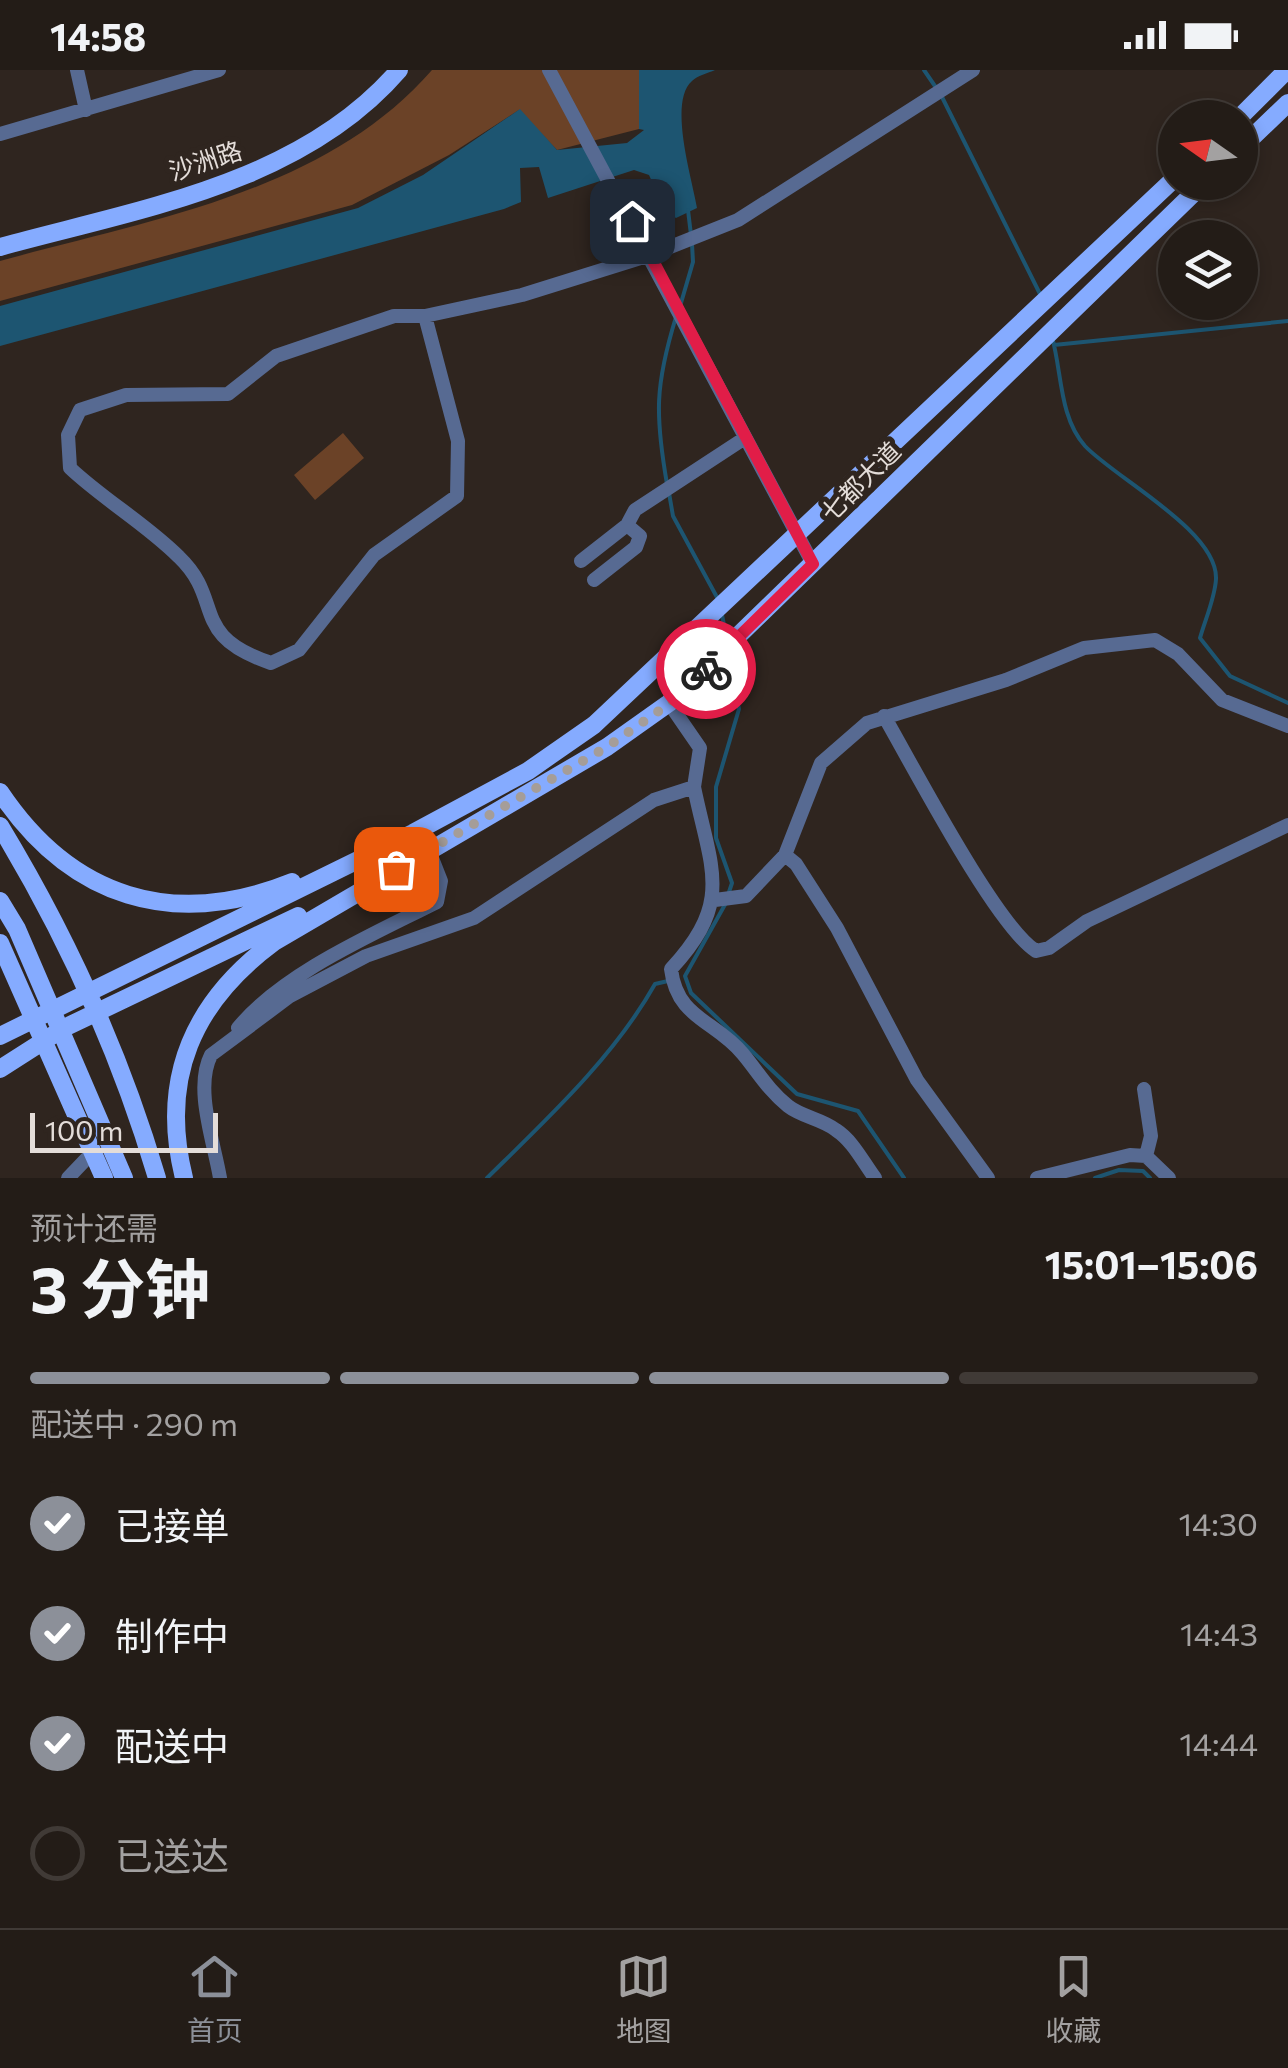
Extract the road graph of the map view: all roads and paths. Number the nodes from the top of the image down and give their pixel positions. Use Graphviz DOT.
graph roads {
  1 [pos="77,70"];
  2 [pos="219,70"];
  3 [pos="399,70"];
  4 [pos="549,70"];
  5 [pos="973,70"];
  6 [pos="1287,70"];
  7 [pos="1257,100"];
  8 [pos="1288,103"];
  9 [pos="86,110"];
  10 [pos="1258,132"];
  11 [pos="0,134"];
  12 [pos="1158,194"];
  13 [pos="1186,200"];
  14 [pos="0,247"];
  15 [pos="650,255"];
  16 [pos="425,316"];
  17 [pos="745,438"];
  18 [pos="627,525"];
  19 [pos="797,535"];
  20 [pos="581,561"];
  21 [pos="813,564"];
  22 [pos="594,580"];
  23 [pos="669,704"];
  24 [pos="884,716"];
  25 [pos="1288,726"];
  26 [pos="694,788"];
  27 [pos="0,792"];
  28 [pos="1288,825"];
  29 [pos="0,826"];
  30 [pos="413,833"];
  31 [pos="430,854"];
  32 [pos="785,855"];
  33 [pos="718,900"];
  34 [pos="0,902"];
  35 [pos="0,944"];
  36 [pos="0,1036"];
  37 [pos="224,1044"];
  38 [pos="0,1069"];
  39 [pos="1144,1089"];
  40 [pos="88,1156"];
  41 [pos="1146,1156"];
  42 [pos="68,1178"];
  43 [pos="104,1178"];
  44 [pos="124,1178"];
  45 [pos="157,1178"];
  46 [pos="184,1178"];
  47 [pos="220,1178"];
  48 [pos="875,1178"];
  49 [pos="988,1178"];
  50 [pos="1037,1178"];
  51 [pos="1169,1178"];
  1 -- 9 [label="street"];
  2 -- 9 [label="street"];
  3 -- 14 [label="main road, 沙洲路"];
  4 -- 15 [label="street"];
  5 -- 15 [label="street"];
  6 -- 7 [label="main road"];
  8 -- 10 [label="main road"];
  9 -- 11 [label="street"];
  12 -- 19 [label="main road, 七都大道"];
  13 -- 21 [label="main road, 七都大道"];
  15 -- 16 [label="street"];
  15 -- 17 [label="street"];
  16 -- 16 [label="street"];
  17 -- 18 [label="street"];
  17 -- 19 [label="street"];
  18 -- 20 [label="street"];
  18 -- 22 [label="street"];
  19 -- 21 [label="street"];
  19 -- 30 [label="main road, 七都大道"];
  21 -- 23 [label="main road, 七都大道"];
  23 -- 26 [label="street"];
  23 -- 31 [label="main road, 七都大道"];
  24 -- 25 [label="street"];
  24 -- 28 [label="street"];
  24 -- 32 [label="street"];
  26 -- 33 [label="street"];
  26 -- 37 [label="street"];
  27 -- 30 [label="main road"];
  29 -- 45 [label="main road"];
  30 -- 36 [label="main road"];
  31 -- 37 [label="street"];
  31 -- 38 [label="main road"];
  31 -- 46 [label="main road"];
  32 -- 33 [label="street"];
  32 -- 49 [label="street"];
  33 -- 48 [label="street"];
  34 -- 44 [label="main road"];
  35 -- 43 [label="main road"];
  37 -- 47 [label="street"];
  39 -- 41 [label="street"];
  40 -- 42 [label="street"];
  41 -- 50 [label="street"];
  41 -- 51 [label="street"];
}
